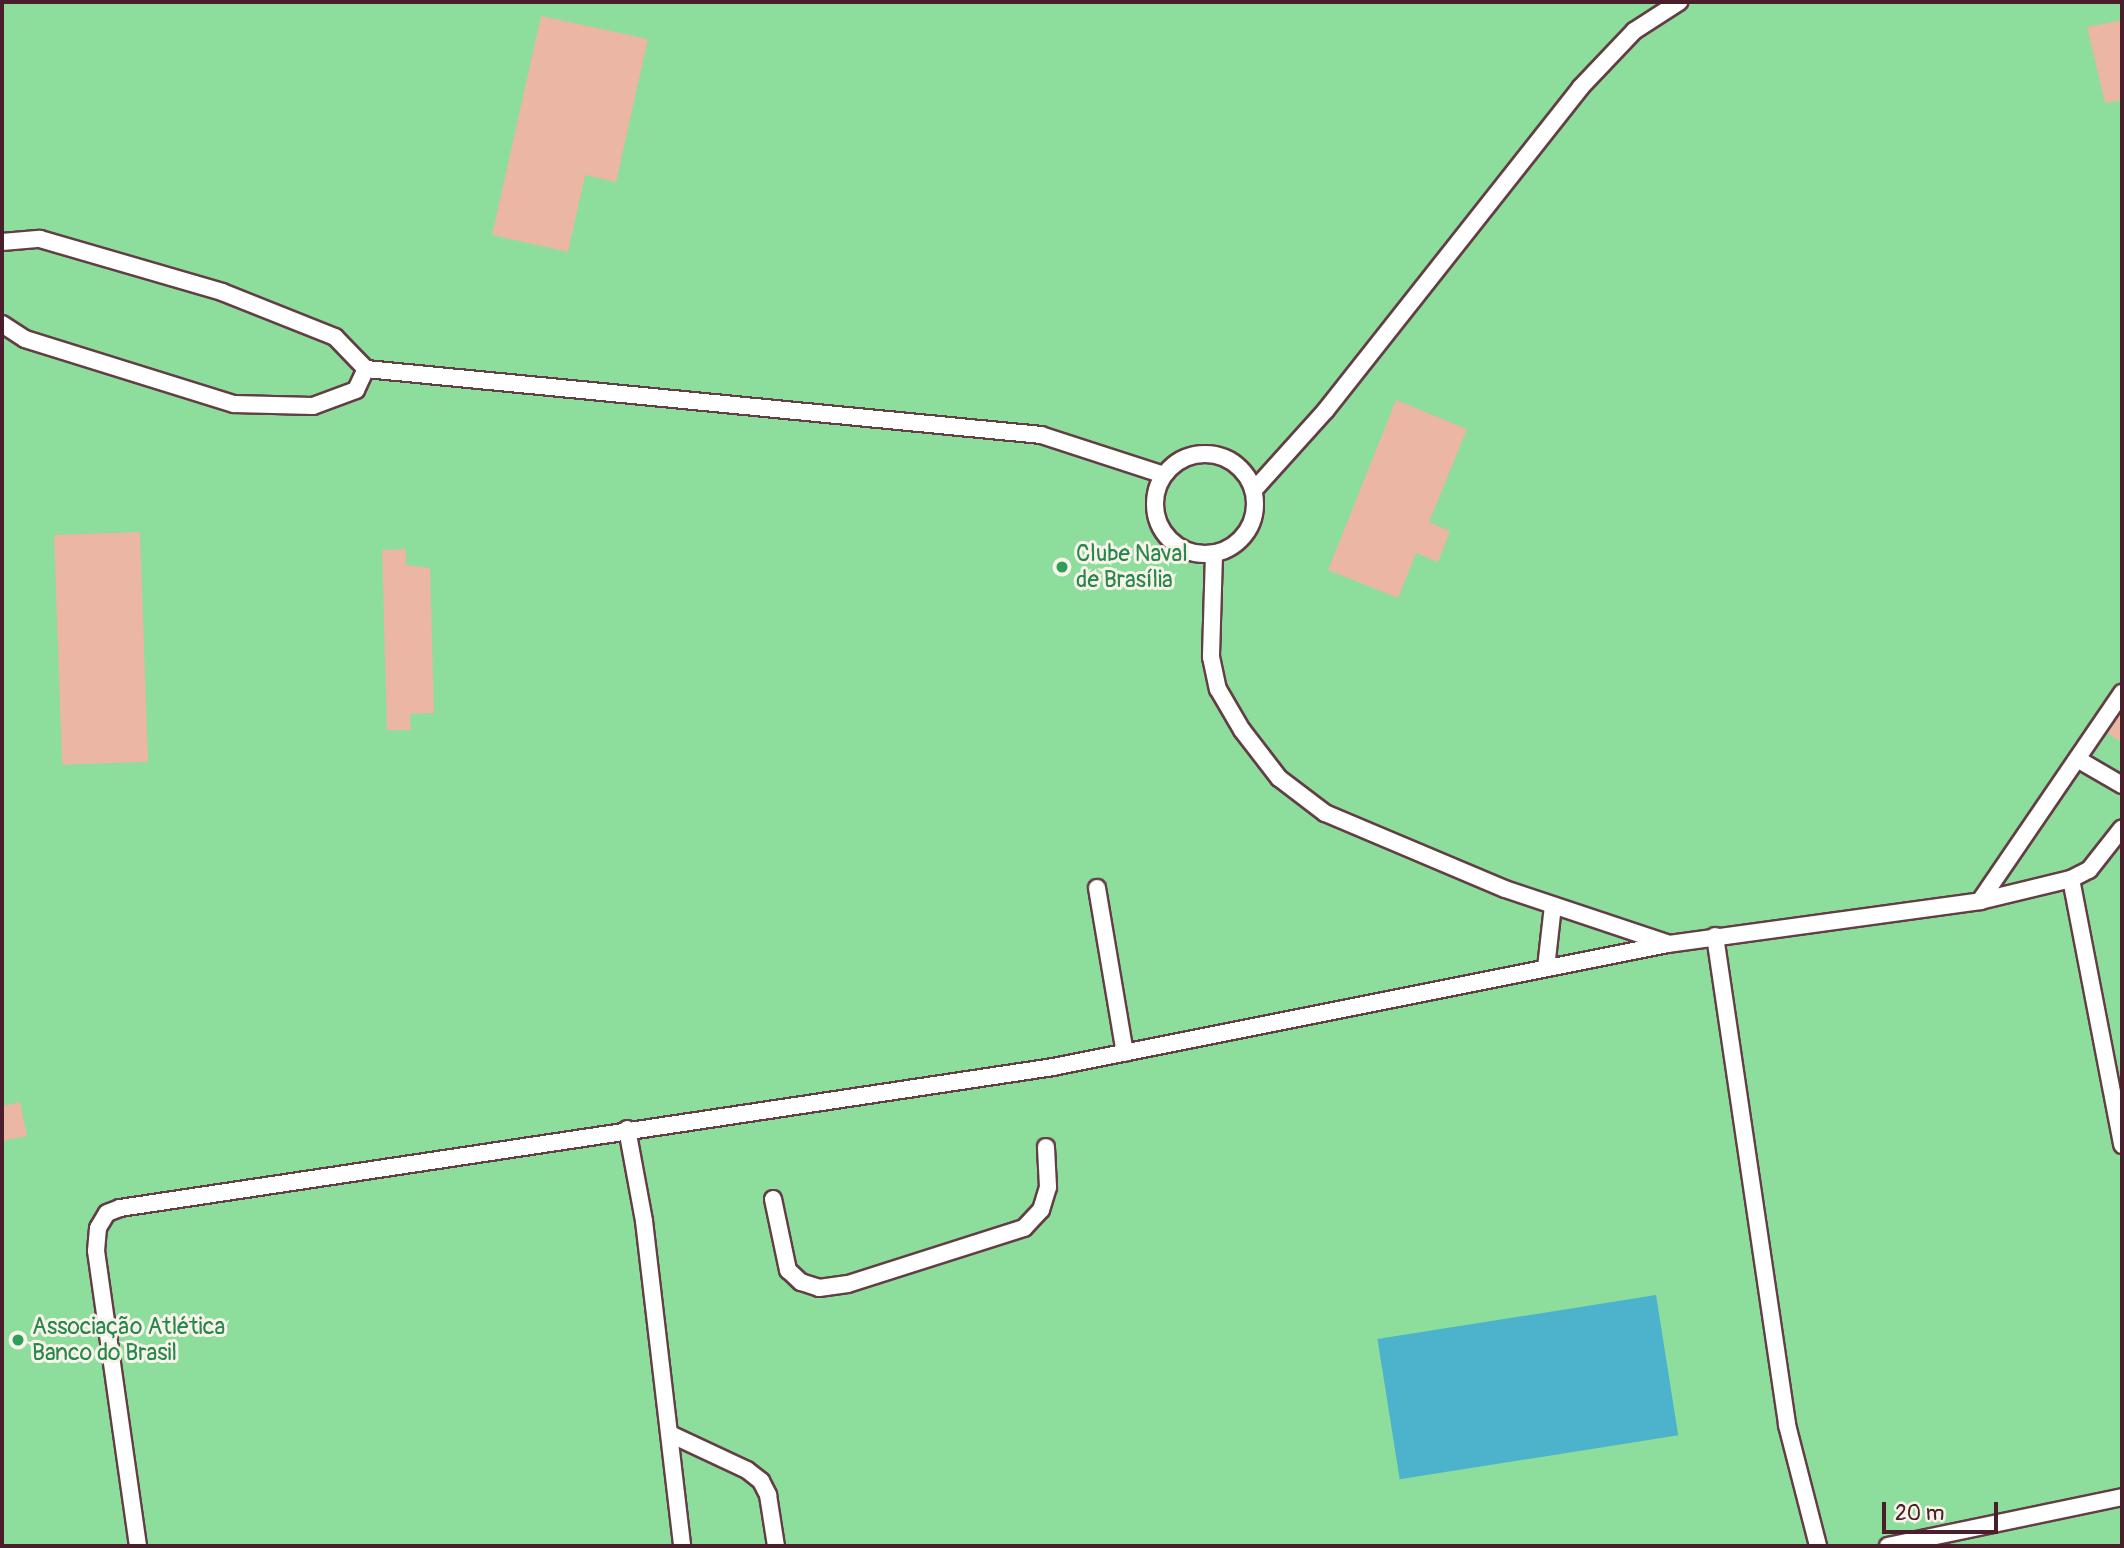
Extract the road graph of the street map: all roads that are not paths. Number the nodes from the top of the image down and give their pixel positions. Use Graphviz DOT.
graph roads {
  1 [pos="1679,2"];
  2 [pos="2,242"];
  3 [pos="2,324"];
  4 [pos="366,369"];
  5 [pos="1164,475"];
  6 [pos="1254,490"];
  7 [pos="1214,554"];
  8 [pos="2122,693"];
  9 [pos="2079,760"];
  10 [pos="2122,785"];
  11 [pos="2122,828"];
  12 [pos="2071,879"];
  13 [pos="1097,888"];
  14 [pos="1980,901"];
  15 [pos="1553,906"];
  16 [pos="1716,936"];
  17 [pos="1668,944"];
  18 [pos="1546,968"];
  19 [pos="1125,1053"];
  20 [pos="627,1129"];
  21 [pos="2122,1145"];
  22 [pos="1046,1146"];
  23 [pos="773,1199"];
  24 [pos="670,1434"];
  25 [pos="2122,1497"];
  26 [pos="138,1546"];
  27 [pos="682,1546"];
  28 [pos="776,1546"];
  29 [pos="1818,1546"];
  30 [pos="1888,1546"];
  1 -- 6 [label="lane"];
  2 -- 4 [label="lane"];
  3 -- 4 [label="lane"];
  4 -- 5 [label="lane"];
  5 -- 6 [label="lane"];
  5 -- 7 [label="lane"];
  6 -- 7 [label="lane"];
  7 -- 15 [label="lane"];
  8 -- 9 [label="lane"];
  9 -- 10 [label="lane"];
  9 -- 14 [label="lane"];
  11 -- 12 [label="lane"];
  12 -- 14 [label="lane"];
  12 -- 21 [label="lane"];
  13 -- 19 [label="lane"];
  14 -- 16 [label="lane"];
  15 -- 17 [label="lane"];
  15 -- 18 [label="lane"];
  16 -- 17 [label="lane"];
  16 -- 29 [label="lane"];
  17 -- 18 [label="lane"];
  18 -- 19 [label="lane"];
  19 -- 20 [label="lane"];
  20 -- 24 [label="lane"];
  20 -- 26 [label="lane"];
  22 -- 23 [label="lane"];
  24 -- 27 [label="lane"];
  24 -- 28 [label="lane"];
  25 -- 30 [label="lane"];
}
